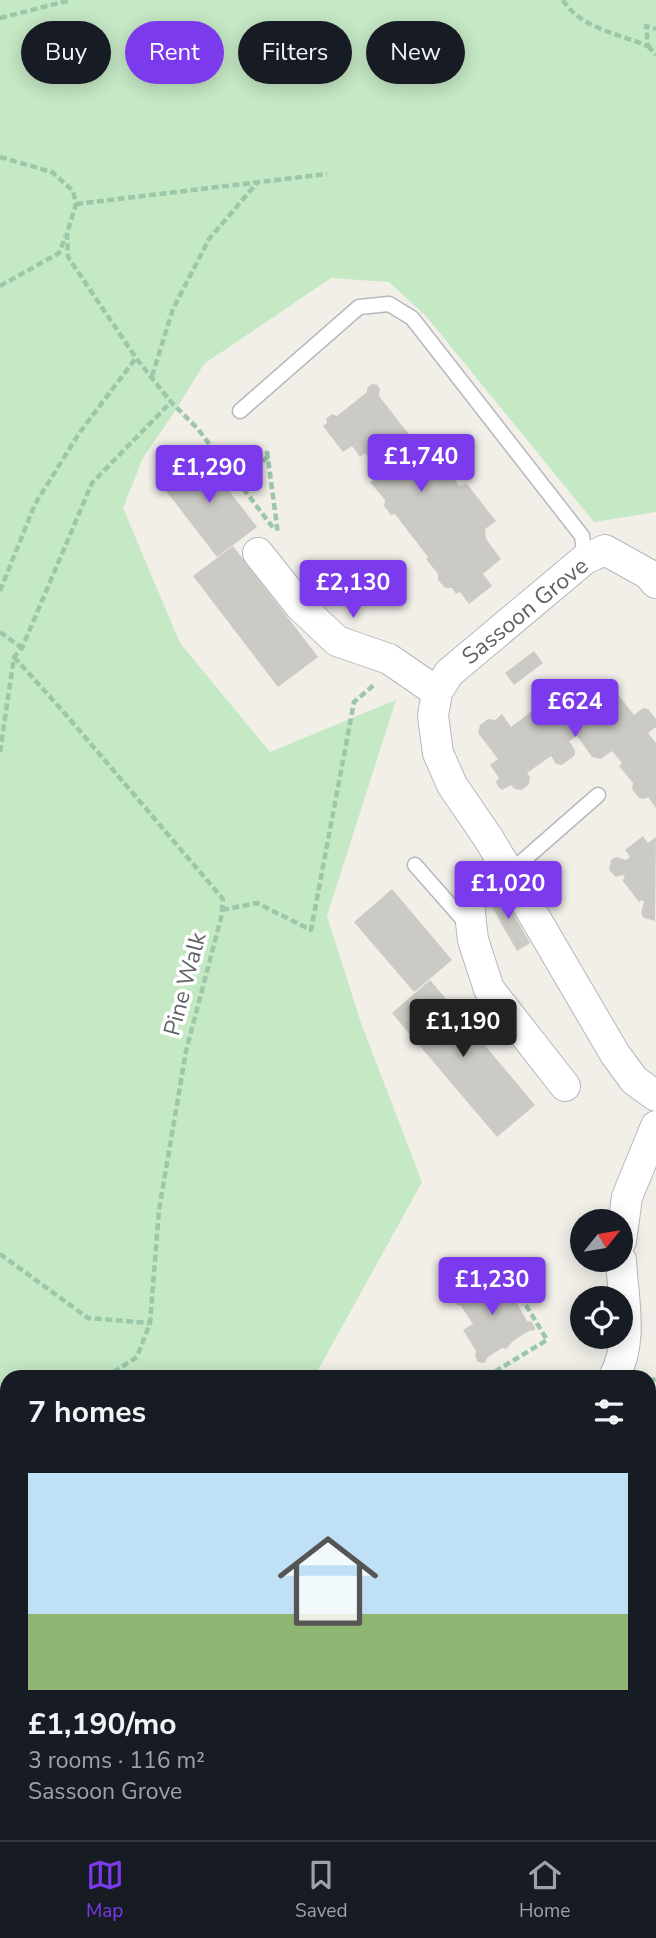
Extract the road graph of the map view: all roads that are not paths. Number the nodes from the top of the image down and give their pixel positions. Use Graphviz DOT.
graph roads {
  1 [pos="240,411"];
  2 [pos="258,553"];
  3 [pos="585,559"];
  4 [pos="656,583"];
  5 [pos="437,692"];
  6 [pos="598,795"];
  7 [pos="415,865"];
  8 [pos="505,867"];
  9 [pos="471,929"];
  10 [pos="565,1086"];
  11 [pos="656,1097"];
  12 [pos="656,1126"];
  13 [pos="625,1209"];
  14 [pos="622,1272"];
  15 [pos="616,1370"];
  1 -- 3 [label="lane"];
  2 -- 5 [label="street"];
  3 -- 4 [label="street, Sassoon Grove"];
  3 -- 5 [label="street, Sassoon Grove"];
  5 -- 8 [label="street"];
  6 -- 8 [label="lane"];
  7 -- 9 [label="lane"];
  8 -- 9 [label="street"];
  8 -- 11 [label="street"];
  9 -- 10 [label="street"];
  12 -- 13 [label="street"];
  14 -- 15 [label="street"];
}
